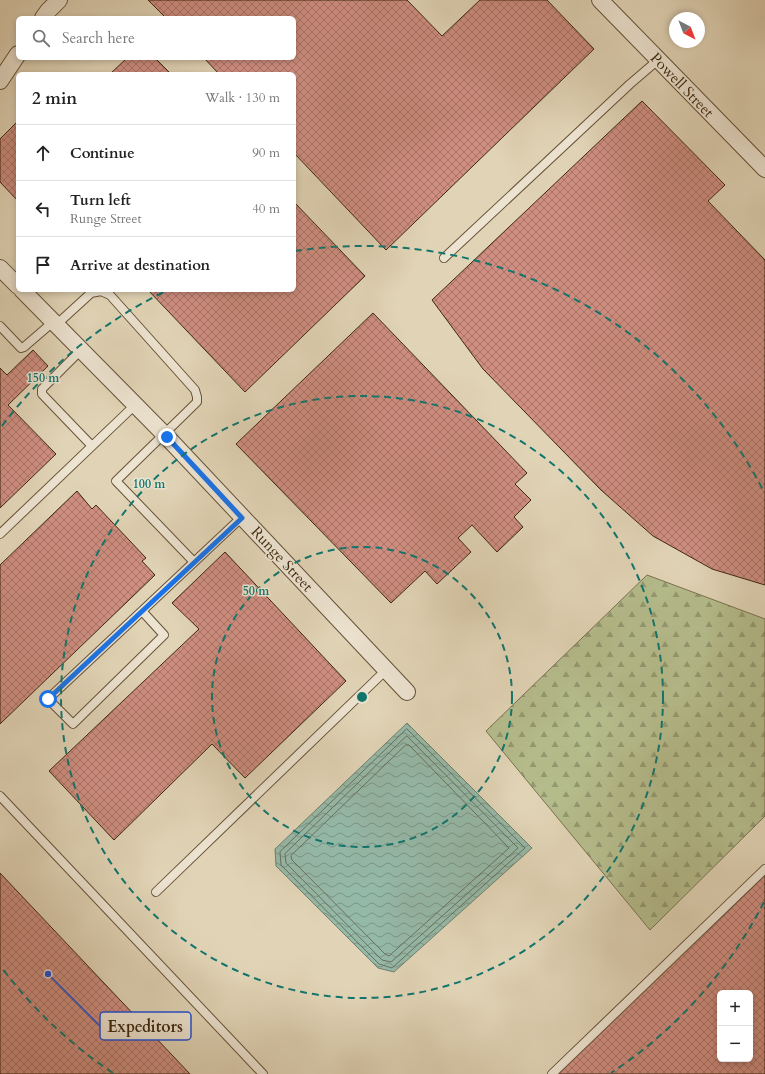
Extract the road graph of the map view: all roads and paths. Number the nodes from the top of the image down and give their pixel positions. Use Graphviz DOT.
graph roads {
  1 [pos="60,0"];
  2 [pos="600,0"];
  3 [pos="44,16"];
  4 [pos="16,57"];
  5 [pos="658,60"];
  6 [pos="0,81"];
  7 [pos="765,169"];
  8 [pos="444,258"];
  9 [pos="0,268"];
  10 [pos="16,284"];
  11 [pos="24,292"];
  12 [pos="96,292"];
  13 [pos="103,292"];
  14 [pos="55,324"];
  15 [pos="0,326"];
  16 [pos="81,350"];
  17 [pos="135,405"];
  18 [pos="163,434"];
  19 [pos="92,446"];
  20 [pos="242,518"];
  21 [pos="0,534"];
  22 [pos="194,562"];
  23 [pos="142,611"];
  24 [pos="386,670"];
  25 [pos="407,692"];
  26 [pos="0,796"];
  27 [pos="765,869"];
  28 [pos="156,892"];
  29 [pos="263,1074"];
  30 [pos="552,1074"];
  1 -- 3 [label="street"];
  2 -- 5 [label="street, Powell Street"];
  4 -- 6 [label="street"];
  5 -- 7 [label="street, Powell Street"];
  5 -- 8 [label="lane"];
  9 -- 10 [label="street"];
  11 -- 14 [label="street, Runge Street"];
  12 -- 14 [label="lane"];
  13 -- 18 [label="lane"];
  14 -- 15 [label="lane"];
  14 -- 16 [label="street, Runge Street"];
  16 -- 17 [label="street, Runge Street"];
  16 -- 19 [label="lane"];
  17 -- 18 [label="street, Runge Street"];
  17 -- 19 [label="lane"];
  18 -- 20 [label="street, Runge Street"];
  18 -- 22 [label="lane"];
  19 -- 21 [label="lane"];
  20 -- 22 [label="lane"];
  20 -- 24 [label="street, Runge Street"];
  22 -- 23 [label="lane"];
  23 -- 23 [label="lane"];
  24 -- 25 [label="street, Runge Street"];
  24 -- 28 [label="lane"];
  26 -- 29 [label="lane"];
  27 -- 30 [label="lane"];
}
